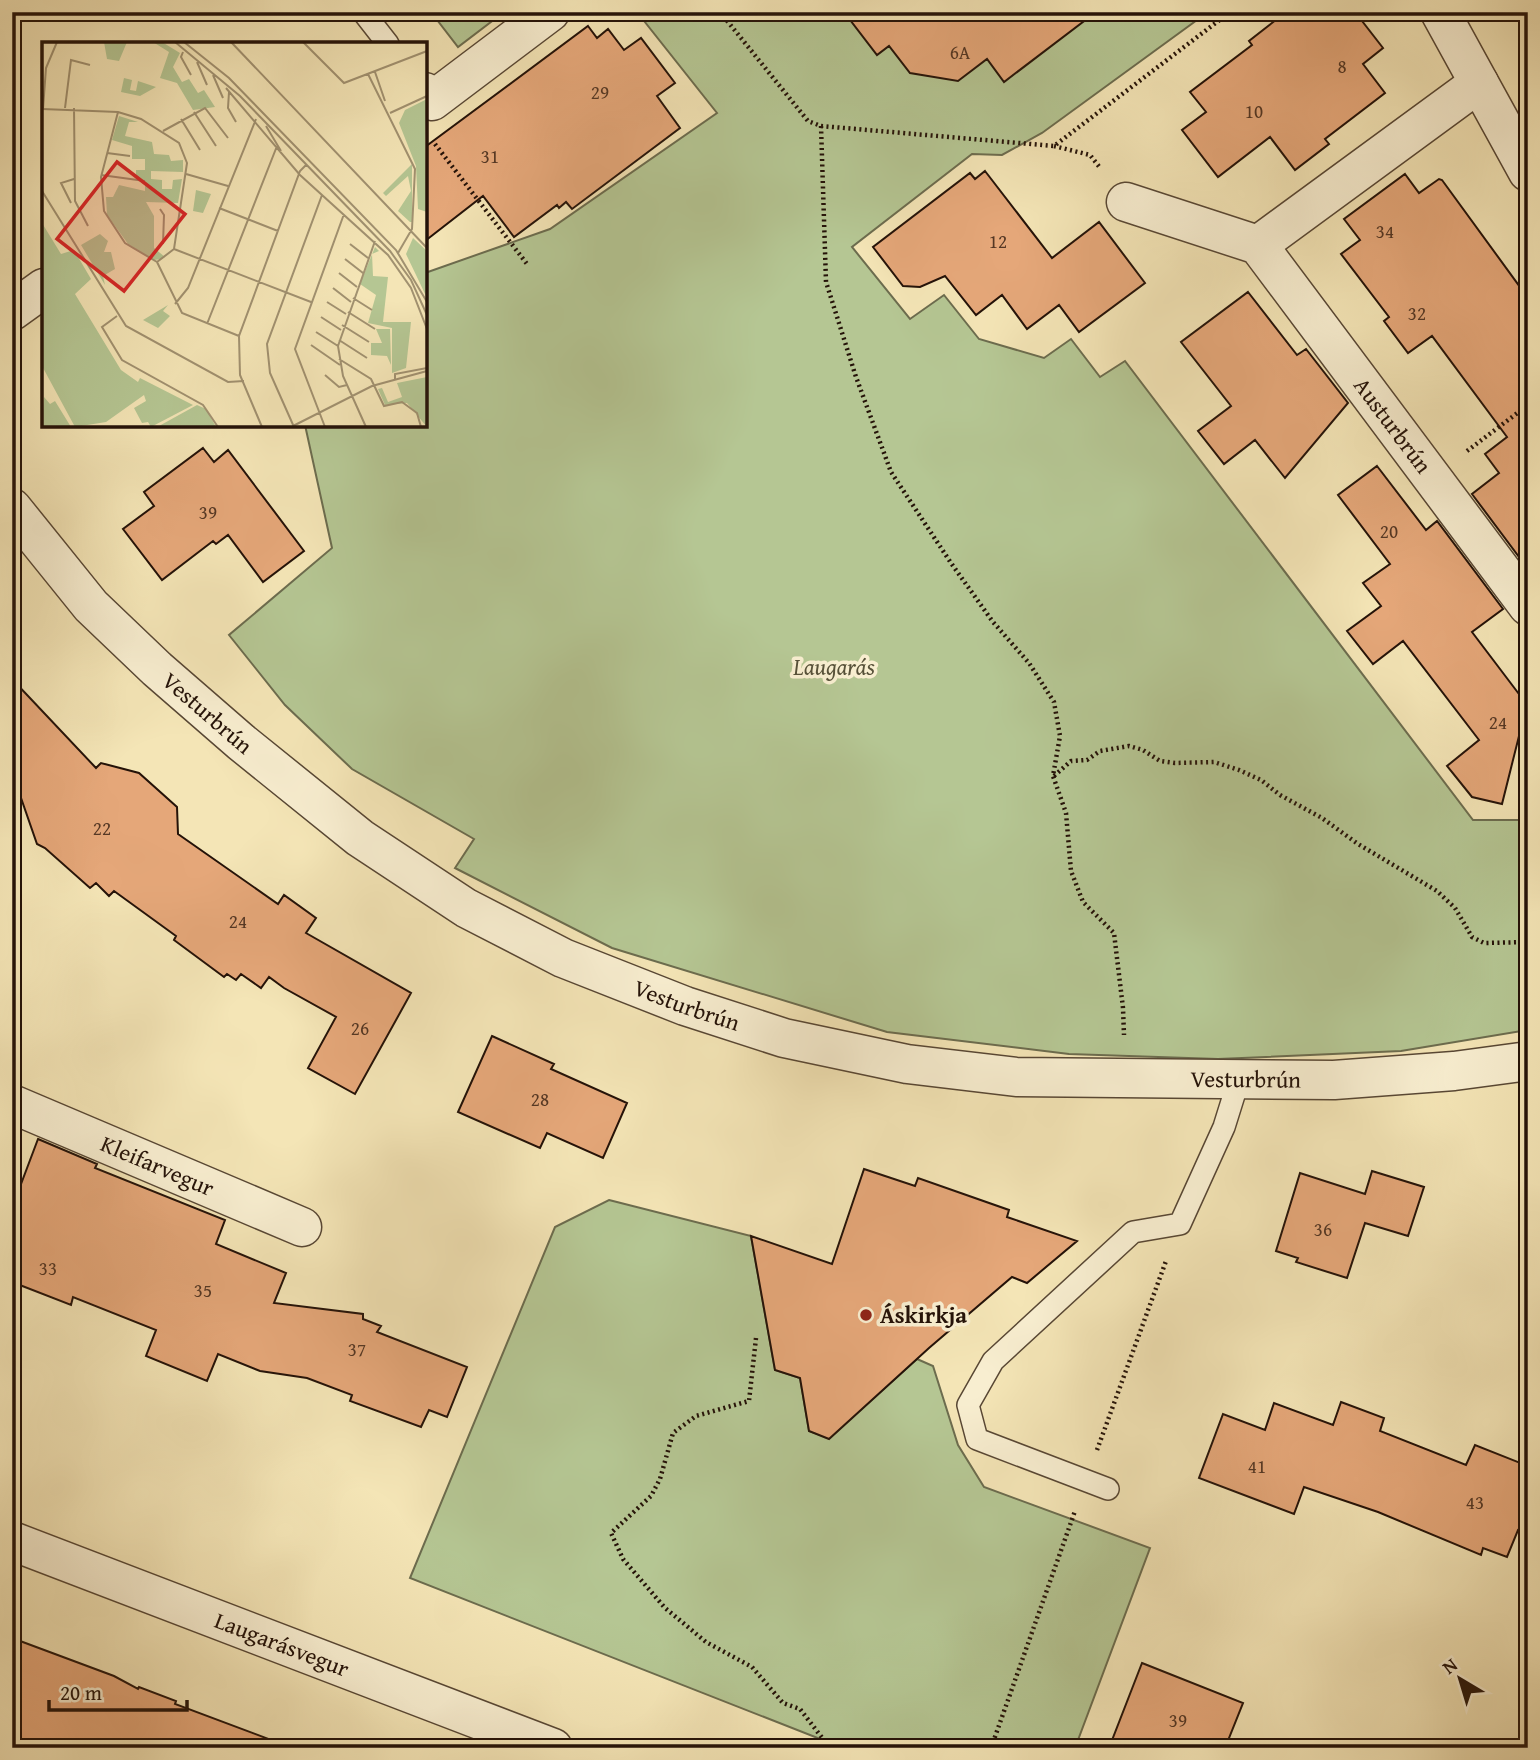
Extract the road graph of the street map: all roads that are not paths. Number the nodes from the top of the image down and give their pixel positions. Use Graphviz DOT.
graph roads {
  1 [pos="363,12"];
  2 [pos="550,12"];
  3 [pos="1440,12"];
  4 [pos="386,42"];
  5 [pos="1479,83"];
  6 [pos="429,96"];
  7 [pos="1528,172"];
  8 [pos="1126,202"];
  9 [pos="1258,245"];
  10 [pos="42,289"];
  11 [pos="12,311"];
  12 [pos="12,508"];
  13 [pos="1528,606"];
  14 [pos="1528,1061"];
  15 [pos="1239,1079"];
  16 [pos="12,1104"];
  17 [pos="302,1227"];
  18 [pos="1108,1489"];
  19 [pos="12,1541"];
  20 [pos="553,1748"];
  1 -- 4 [label="lane"];
  2 -- 6 [label="street"];
  3 -- 5 [label="street"];
  5 -- 7 [label="street"];
  5 -- 9 [label="street"];
  8 -- 9 [label="street"];
  9 -- 13 [label="street, Austurbrún"];
  10 -- 11 [label="street"];
  12 -- 15 [label="street, Vesturbrún"];
  14 -- 15 [label="street, Vesturbrún"];
  15 -- 18 [label="lane"];
  16 -- 17 [label="street, Kleifarvegur"];
  19 -- 20 [label="street, Laugarásvegur"];
}
